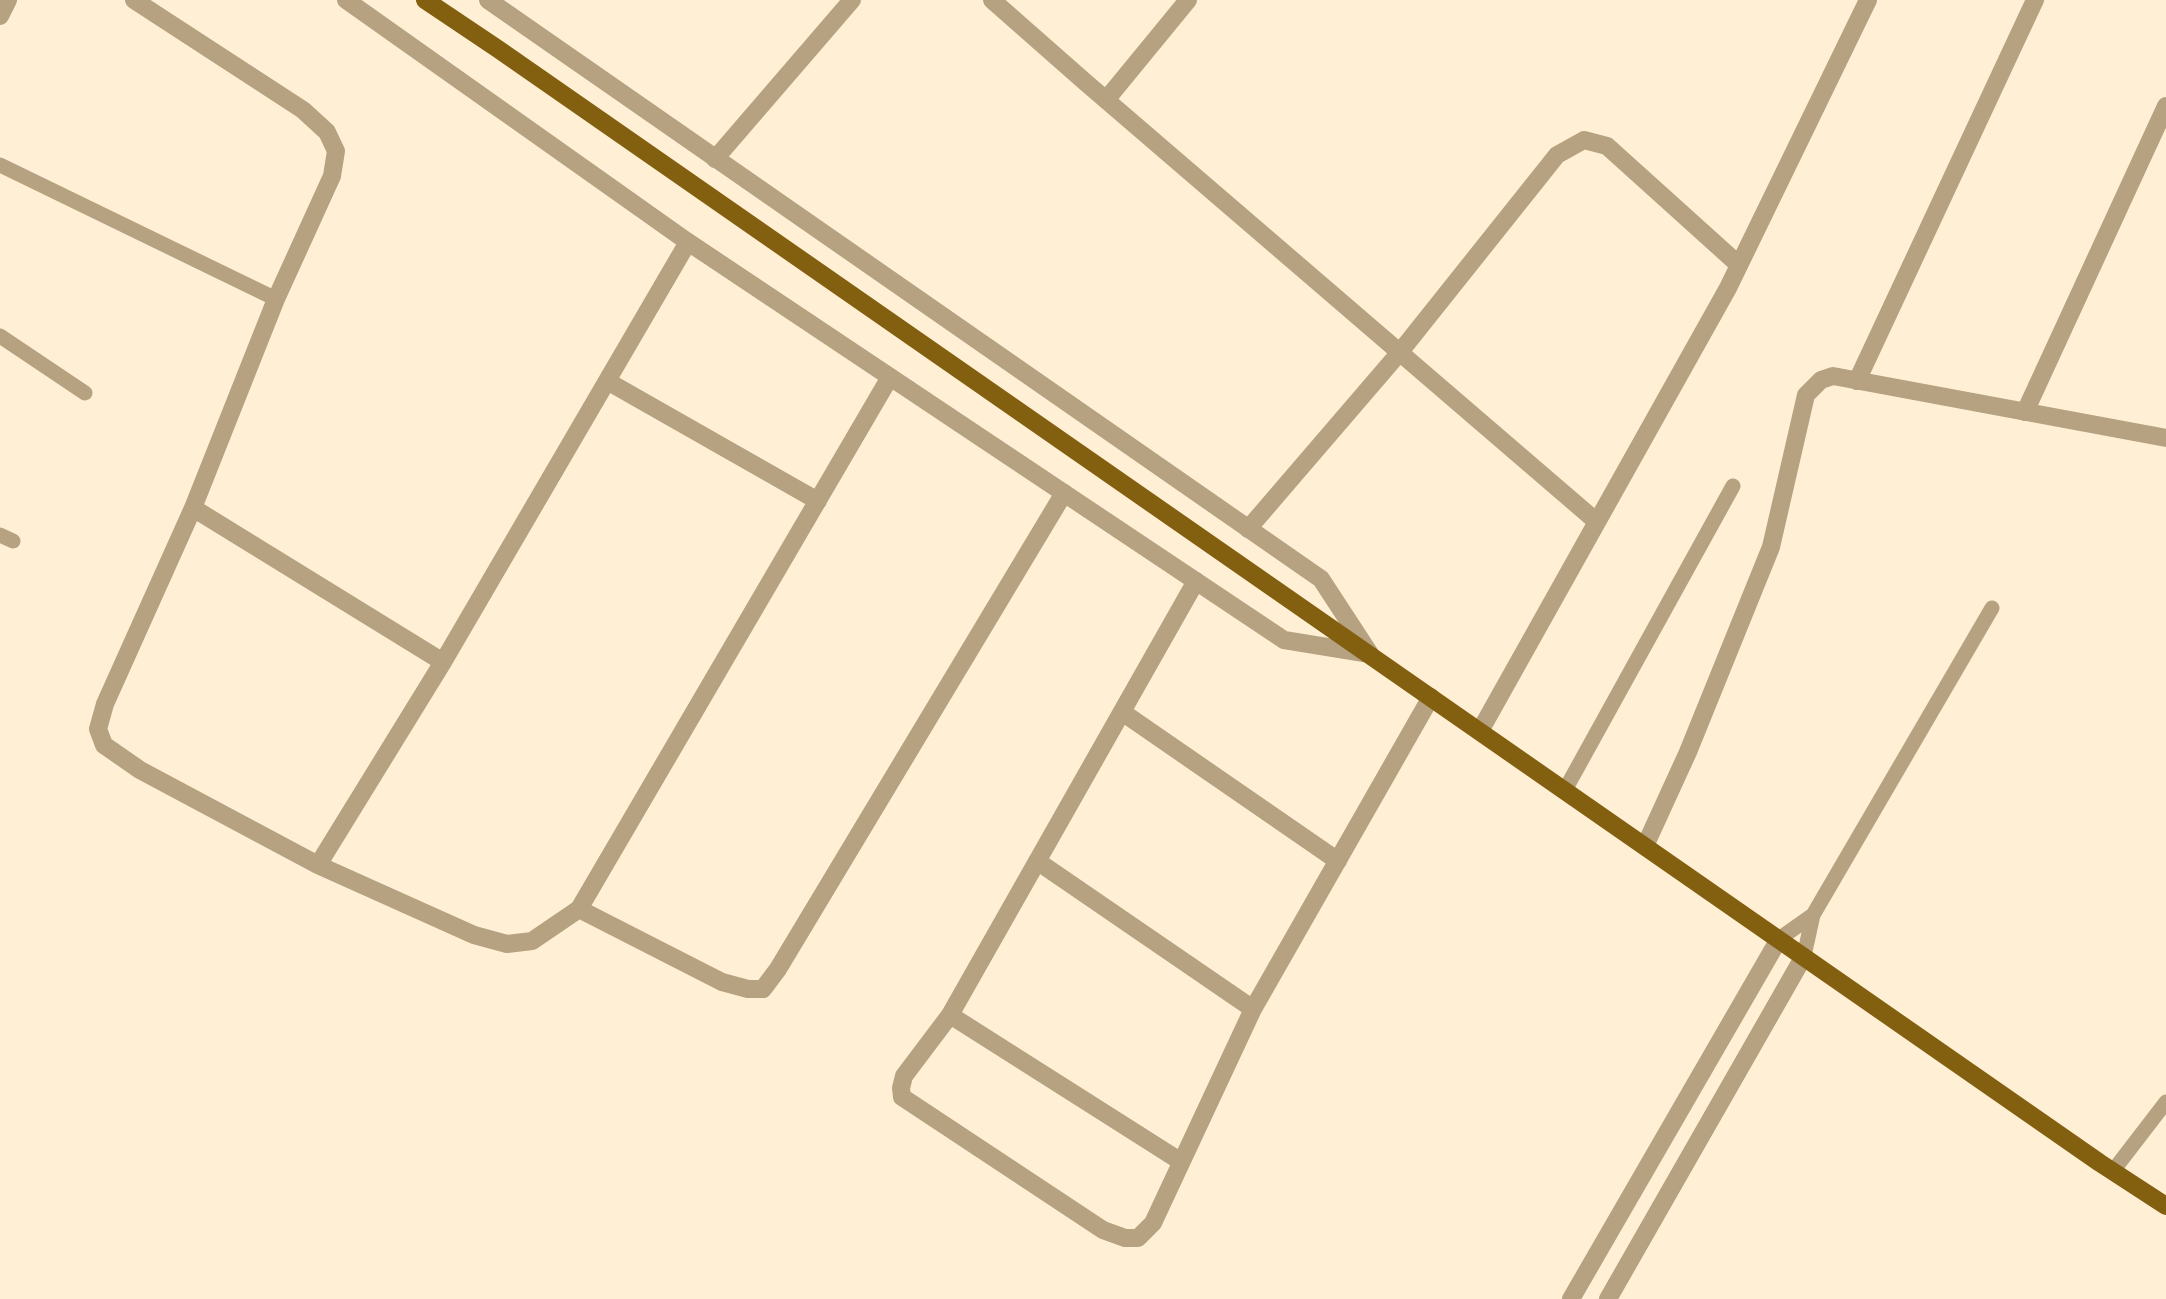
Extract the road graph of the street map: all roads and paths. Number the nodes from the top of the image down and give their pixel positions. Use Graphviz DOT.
graph roads {
  1 [pos="8,0"];
  2 [pos="134,0"];
  3 [pos="346,0"];
  4 [pos="425,0"];
  5 [pos="488,0"];
  6 [pos="852,0"];
  7 [pos="992,0"];
  8 [pos="1188,0"];
  9 [pos="1868,0"];
  10 [pos="2035,0"];
  11 [pos="0,16"];
  12 [pos="1106,100"];
  13 [pos="2166,106"];
  14 [pos="715,159"];
  15 [pos="0,165"];
  16 [pos="688,242"];
  17 [pos="1739,265"];
  18 [pos="276,298"];
  19 [pos="0,336"];
  20 [pos="1400,352"];
  21 [pos="890,377"];
  22 [pos="607,381"];
  23 [pos="1857,381"];
  24 [pos="85,393"];
  25 [pos="2025,412"];
  26 [pos="2166,438"];
  27 [pos="1733,486"];
  28 [pos="1064,493"];
  29 [pos="818,501"];
  30 [pos="193,508"];
  31 [pos="1598,522"];
  32 [pos="1248,528"];
  33 [pos="1196,581"];
  34 [pos="1992,608"];
  35 [pos="1370,654"];
  36 [pos="443,662"];
  37 [pos="1431,697"];
  38 [pos="1122,712"];
  39 [pos="1480,731"];
  40 [pos="1565,790"];
  41 [pos="1645,846"];
  42 [pos="1037,861"];
  43 [pos="1338,861"];
  44 [pos="318,865"];
  45 [pos="579,909"];
  46 [pos="1813,915"];
  47 [pos="1779,939"];
  48 [pos="1804,956"];
  49 [pos="1253,1009"];
  50 [pos="950,1016"];
  51 [pos="2166,1102"];
  52 [pos="1180,1161"];
  53 [pos="2113,1171"];
  54 [pos="2166,1206"];
  55 [pos="1571,1299"];
  56 [pos="1608,1299"];
  1 -- 11 [label="street"];
  2 -- 18 [label="street"];
  3 -- 16 [label="street"];
  4 -- 35 [label="main road"];
  5 -- 14 [label="street"];
  6 -- 14 [label="street"];
  7 -- 12 [label="street"];
  8 -- 12 [label="street"];
  9 -- 17 [label="street"];
  10 -- 23 [label="street"];
  12 -- 20 [label="street"];
  13 -- 25 [label="street"];
  14 -- 32 [label="street"];
  15 -- 18 [label="lane"];
  16 -- 21 [label="street"];
  16 -- 22 [label="street"];
  17 -- 20 [label="street"];
  17 -- 31 [label="street"];
  18 -- 30 [label="street"];
  19 -- 24 [label="lane"];
  20 -- 31 [label="street"];
  20 -- 32 [label="street"];
  21 -- 28 [label="street"];
  21 -- 29 [label="street"];
  22 -- 29 [label="street"];
  22 -- 36 [label="street"];
  23 -- 25 [label="street"];
  23 -- 41 [label="street"];
  25 -- 26 [label="street"];
  27 -- 40 [label="lane"];
  28 -- 33 [label="street"];
  28 -- 45 [label="street"];
  29 -- 45 [label="street"];
  30 -- 36 [label="street"];
  30 -- 44 [label="street"];
  31 -- 39 [label="street"];
  32 -- 35 [label="street"];
  33 -- 35 [label="street"];
  33 -- 38 [label="street"];
  34 -- 46 [label="lane"];
  35 -- 37 [label="main road"];
  36 -- 44 [label="street"];
  37 -- 39 [label="main road"];
  37 -- 43 [label="street"];
  38 -- 42 [label="street"];
  38 -- 43 [label="street"];
  39 -- 40 [label="main road"];
  40 -- 41 [label="main road"];
  41 -- 47 [label="main road"];
  42 -- 49 [label="street"];
  42 -- 50 [label="street"];
  43 -- 49 [label="street"];
  44 -- 45 [label="street"];
  46 -- 47 [label="lane"];
  46 -- 48 [label="lane"];
  47 -- 48 [label="main road"];
  47 -- 55 [label="street"];
  48 -- 53 [label="main road"];
  48 -- 56 [label="street"];
  49 -- 52 [label="street"];
  50 -- 52 [label="street"];
  50 -- 52 [label="street"];
  51 -- 53 [label="lane"];
  53 -- 54 [label="main road"];
}
